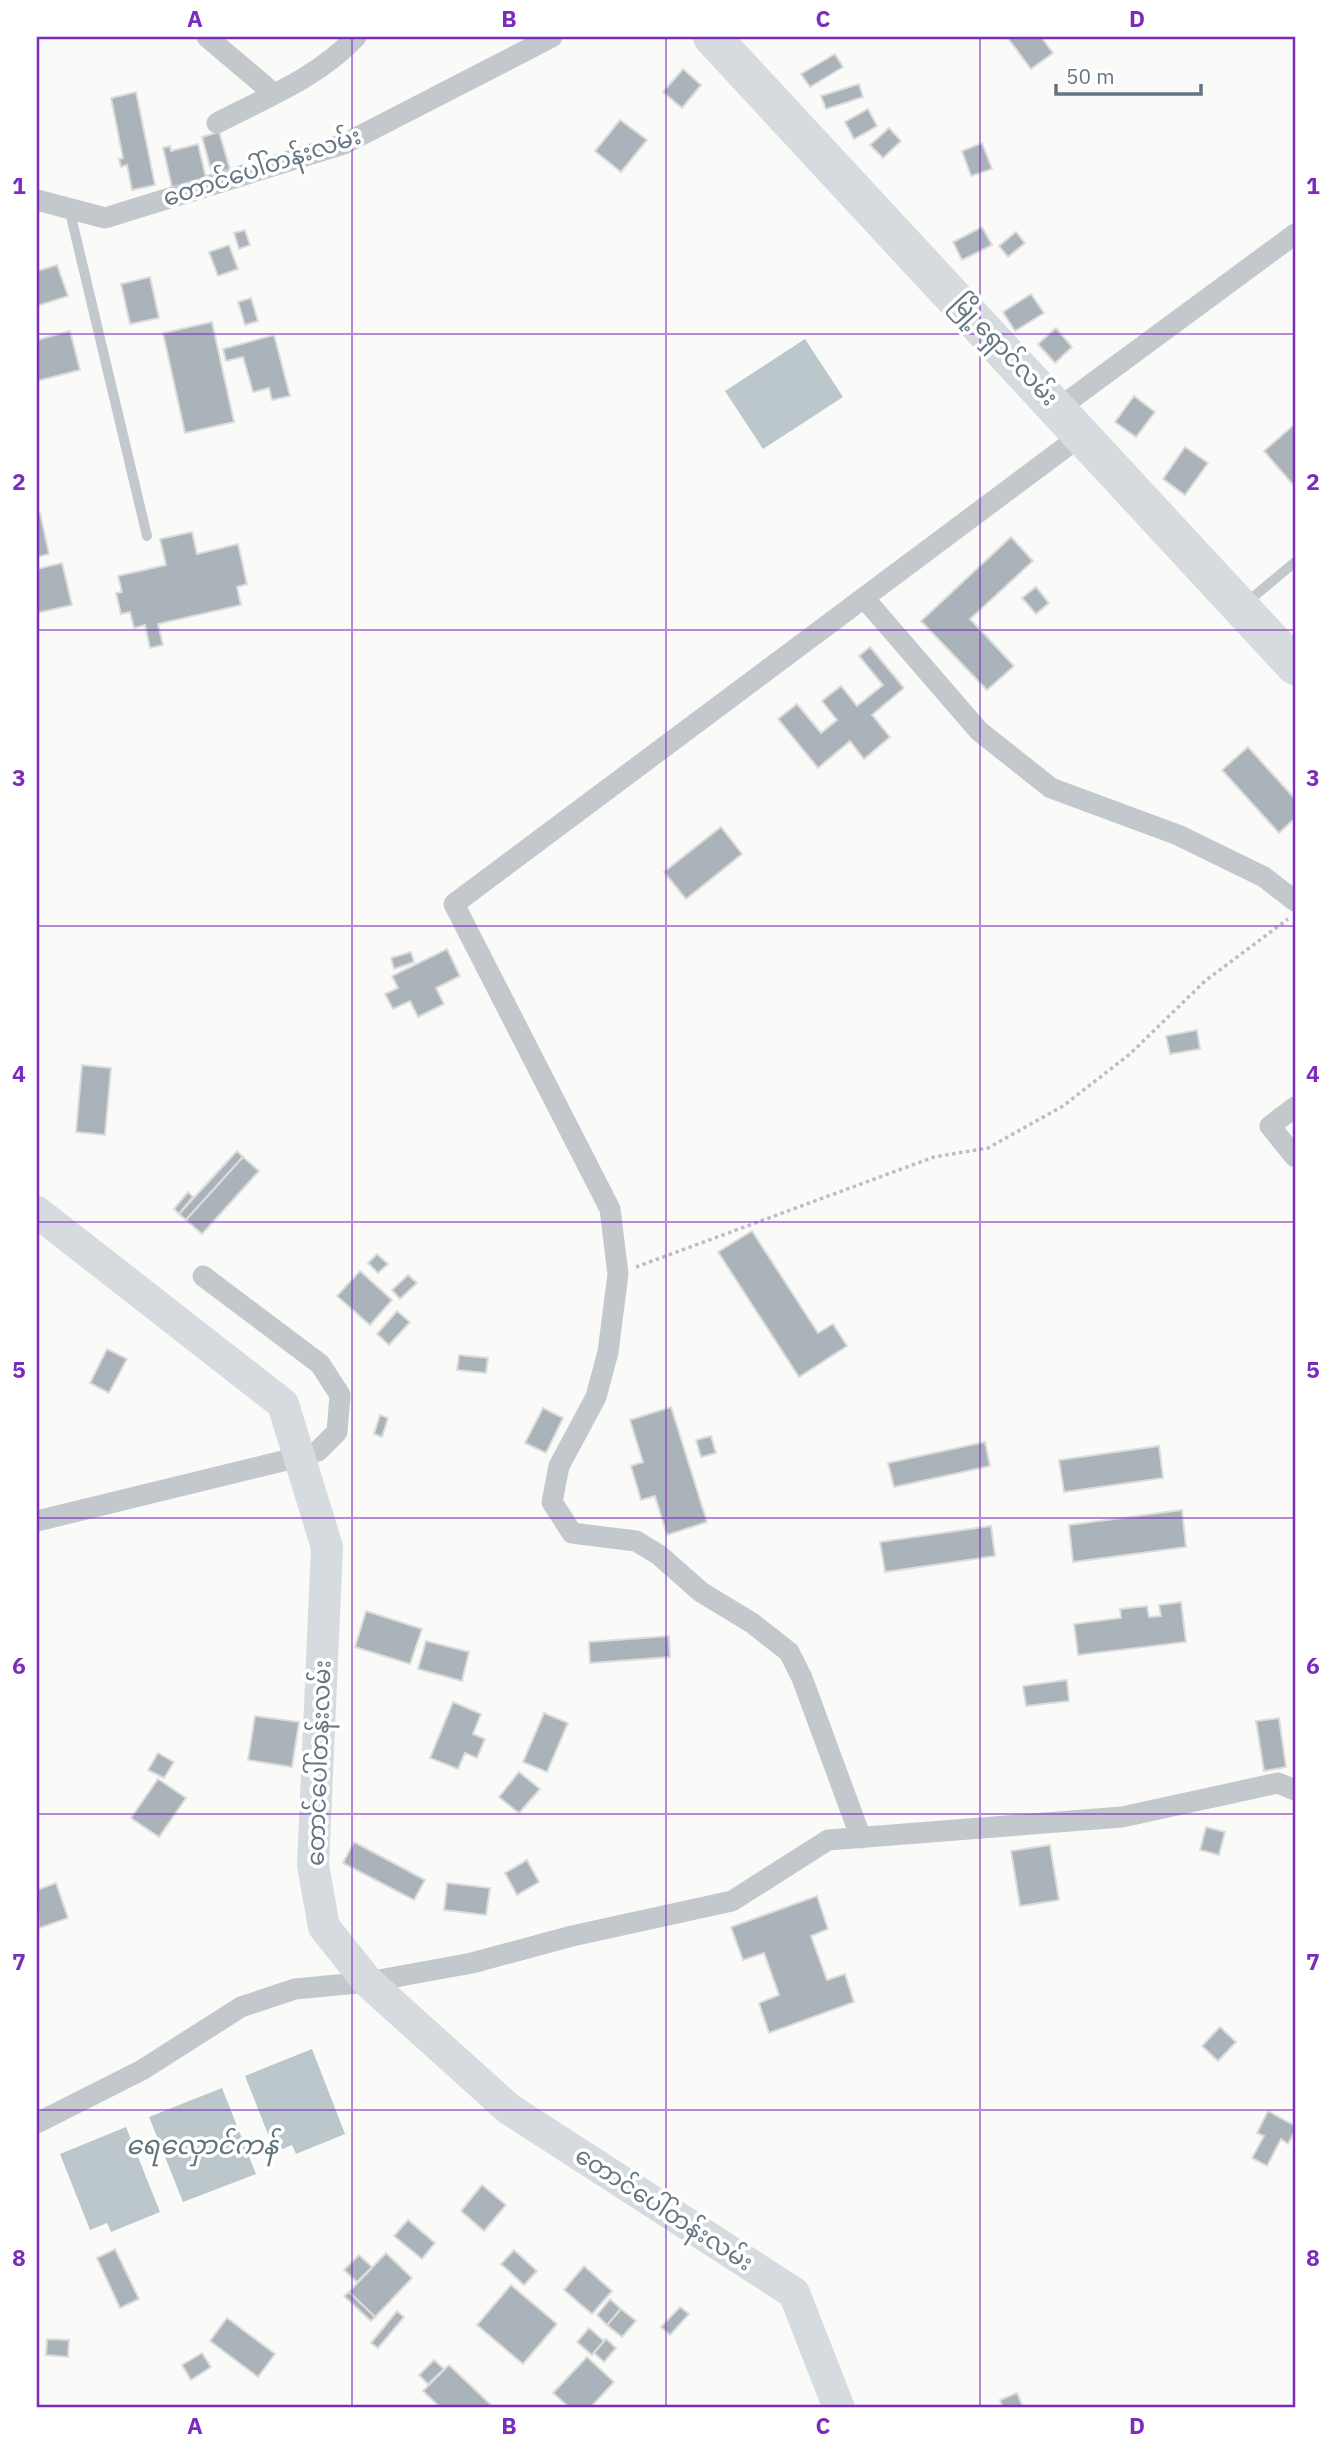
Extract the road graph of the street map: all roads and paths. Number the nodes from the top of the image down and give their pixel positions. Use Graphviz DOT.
graph roads {
  1 [pos="207,37"];
  2 [pos="356,37"];
  3 [pos="552,37"];
  4 [pos="712,37"];
  5 [pos="273,93"];
  6 [pos="217,123"];
  7 [pos="37,200"];
  8 [pos="69,208"];
  9 [pos="1295,234"];
  10 [pos="1071,421"];
  11 [pos="147,536"];
  12 [pos="1295,562"];
  13 [pos="864,598"];
  14 [pos="1241,607"];
  15 [pos="1295,666"];
  16 [pos="1295,901"];
  17 [pos="1295,913"];
  18 [pos="1295,1107"];
  19 [pos="1295,1157"];
  20 [pos="37,1212"];
  21 [pos="618,1274"];
  22 [pos="203,1276"];
  23 [pos="299,1457"];
  24 [pos="37,1521"];
  25 [pos="1295,1790"];
  26 [pos="861,1838"];
  27 [pos="368,1982"];
  28 [pos="37,2123"];
  29 [pos="839,2408"];
  1 -- 5 [label="street"];
  2 -- 5 [label="street"];
  3 -- 8 [label="street, တောင်ပေါ်တန်းလမ်း"];
  4 -- 10 [label="highway, မြို့ရှောင်လမ်း"];
  5 -- 6 [label="street"];
  7 -- 8 [label="street, တောင်ပေါ်တန်းလမ်း"];
  8 -- 11 [label="lane"];
  9 -- 10 [label="street"];
  10 -- 13 [label="street"];
  10 -- 14 [label="highway, မြို့ရှောင်လမ်း"];
  12 -- 14 [label="lane"];
  13 -- 16 [label="street"];
  13 -- 21 [label="street"];
  14 -- 15 [label="highway, မြို့ရှောင်လမ်း"];
  17 -- 21 [label="path"];
  18 -- 19 [label="street"];
  20 -- 23 [label="street, တောင်ပေါ်တန်းလမ်း"];
  21 -- 26 [label="street"];
  22 -- 23 [label="street"];
  23 -- 24 [label="street"];
  23 -- 27 [label="street, တောင်ပေါ်တန်းလမ်း"];
  25 -- 26 [label="street"];
  26 -- 27 [label="street"];
  27 -- 28 [label="street"];
  27 -- 29 [label="street, တောင်ပေါ်တန်းလမ်း"];
}
